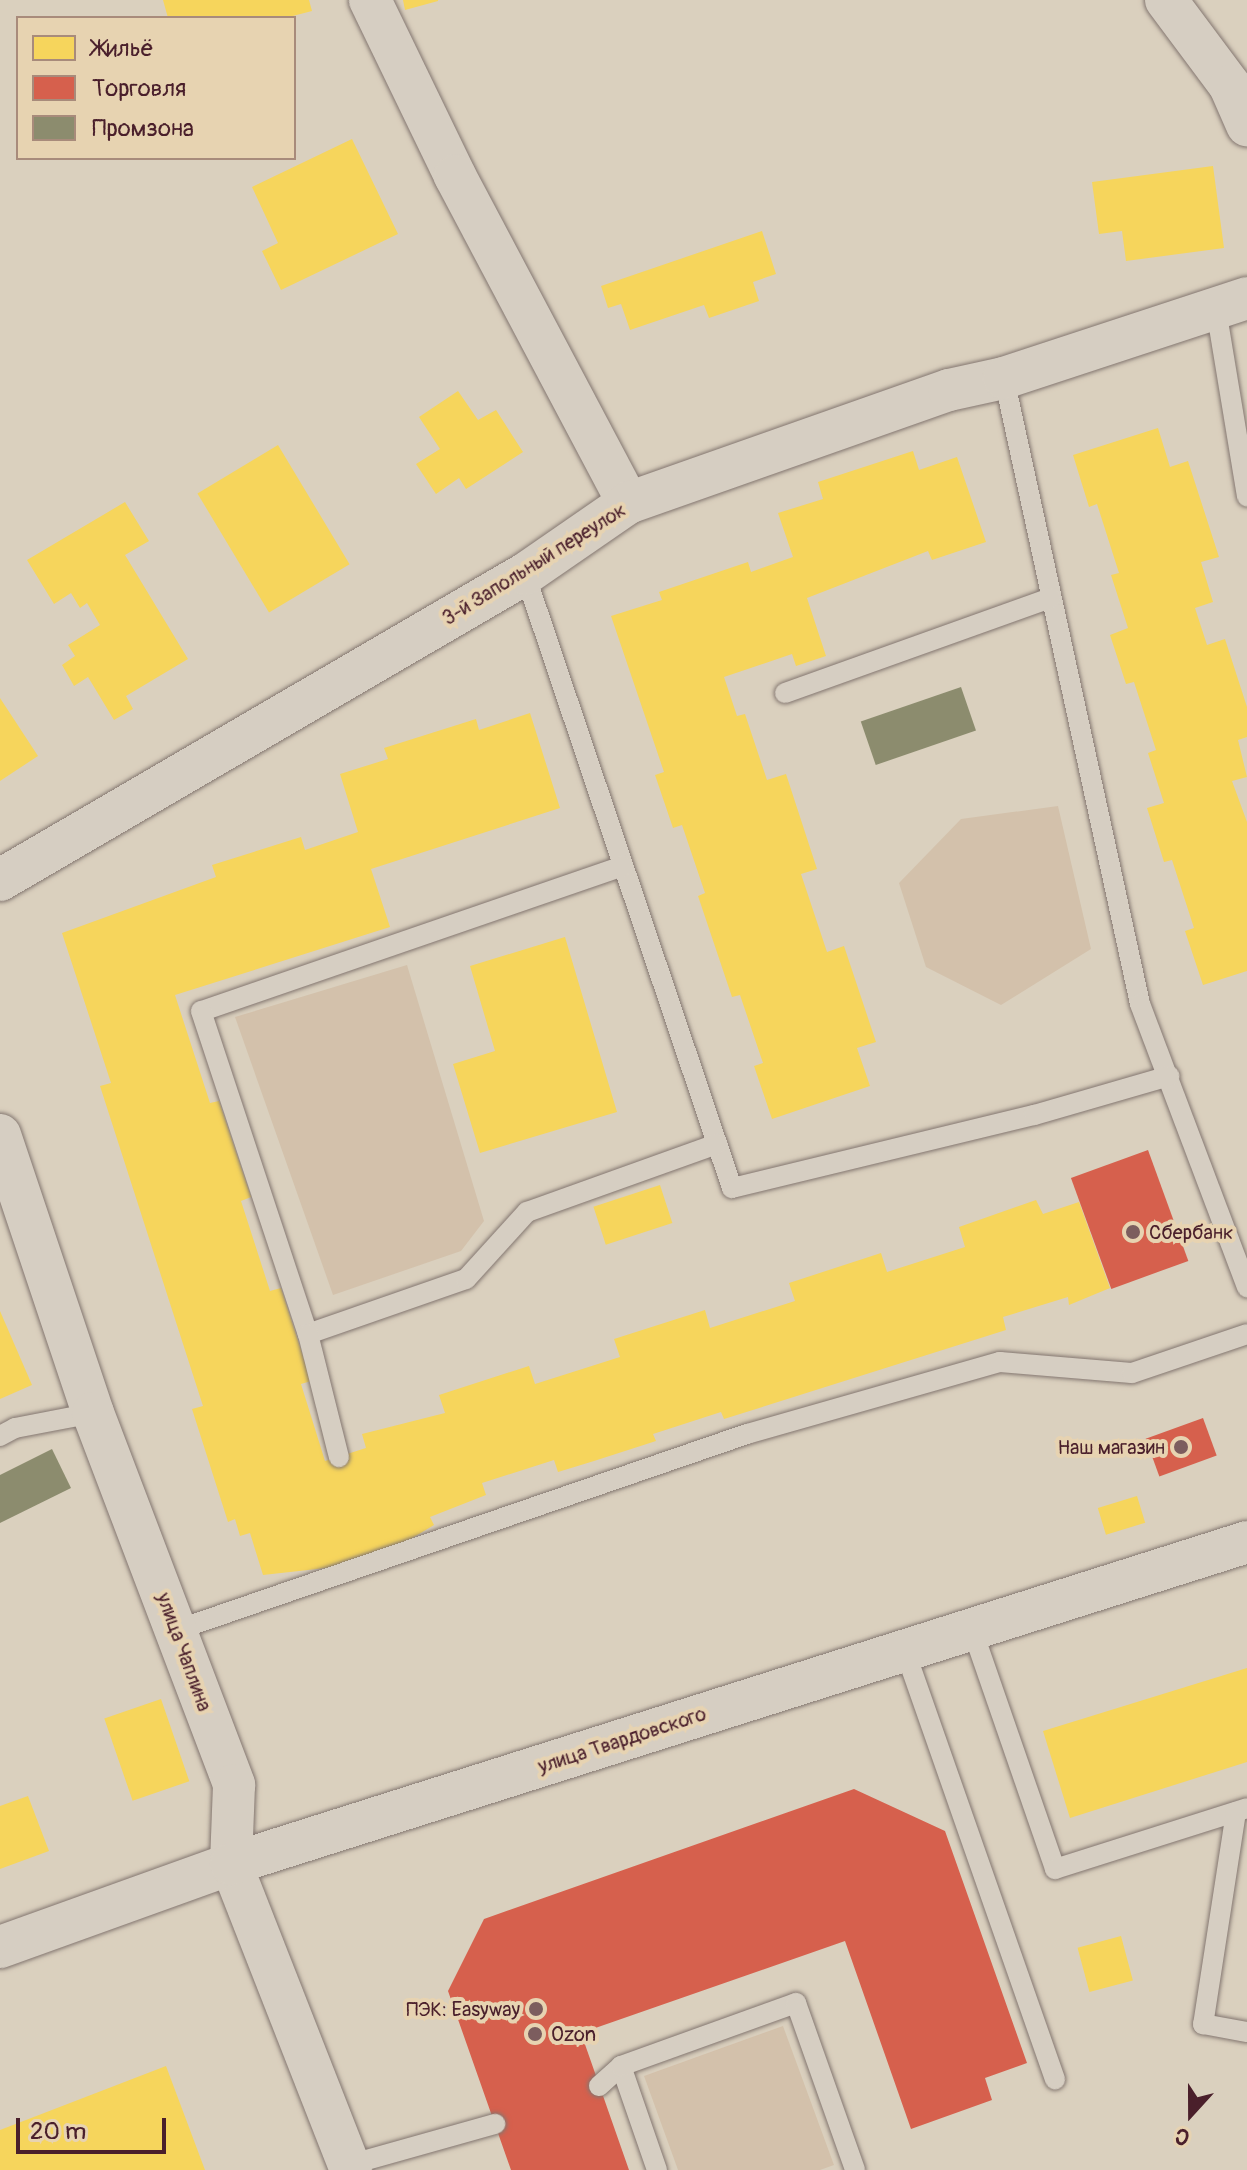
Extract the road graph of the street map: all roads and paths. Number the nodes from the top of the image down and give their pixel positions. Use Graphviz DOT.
graph roads {
  1 [pos="370,0"];
  2 [pos="1166,0"];
  3 [pos="1247,125"];
  4 [pos="1231,303"];
  5 [pos="1004,378"];
  6 [pos="1247,496"];
  7 [pos="628,503"];
  8 [pos="525,574"];
  9 [pos="1050,598"];
  10 [pos="785,693"];
  11 [pos="623,866"];
  12 [pos="0,880"];
  13 [pos="1169,1076"];
  14 [pos="0,1135"];
  15 [pos="717,1144"];
  16 [pos="1247,1287"];
  17 [pos="308,1334"];
  18 [pos="1247,1334"];
  19 [pos="93,1413"];
  20 [pos="0,1436"];
  21 [pos="339,1457"];
  22 [pos="1247,1542"];
  23 [pos="972,1629"];
  24 [pos="177,1630"];
  25 [pos="905,1651"];
  26 [pos="1241,1810"];
  27 [pos="231,1864"];
  28 [pos="0,1947"];
  29 [pos="1247,2032"];
  30 [pos="621,2066"];
  31 [pos="1055,2079"];
  32 [pos="599,2086"];
  33 [pos="495,2124"];
  34 [pos="350,2168"];
  35 [pos="657,2170"];
  36 [pos="855,2170"];
  1 -- 7 [label="street"];
  2 -- 3 [label="street"];
  4 -- 5 [label="street, 3-й Запольный переулок"];
  4 -- 6 [label="lane"];
  5 -- 7 [label="street, 3-й Запольный переулок"];
  5 -- 9 [label="lane"];
  7 -- 8 [label="street, 3-й Запольный переулок"];
  8 -- 11 [label="lane"];
  8 -- 12 [label="street, 3-й Запольный переулок"];
  9 -- 10 [label="lane"];
  9 -- 13 [label="lane"];
  11 -- 15 [label="lane"];
  11 -- 17 [label="lane"];
  13 -- 15 [label="lane"];
  13 -- 16 [label="lane"];
  14 -- 19 [label="street, улица Чаплина"];
  15 -- 17 [label="lane"];
  17 -- 21 [label="lane"];
  18 -- 24 [label="lane"];
  19 -- 20 [label="lane"];
  19 -- 24 [label="street, улица Чаплина"];
  22 -- 23 [label="street, улица Твардовского"];
  23 -- 25 [label="street, улица Твардовского"];
  23 -- 26 [label="lane"];
  24 -- 27 [label="street, улица Чаплина"];
  25 -- 27 [label="street, улица Твардовского"];
  25 -- 31 [label="lane"];
  26 -- 29 [label="lane"];
  27 -- 28 [label="street, улица Твардовского"];
  27 -- 34 [label="street, улица Чаплина"];
  30 -- 32 [label="lane"];
  30 -- 35 [label="lane"];
  30 -- 36 [label="lane"];
  33 -- 34 [label="lane"];
}
